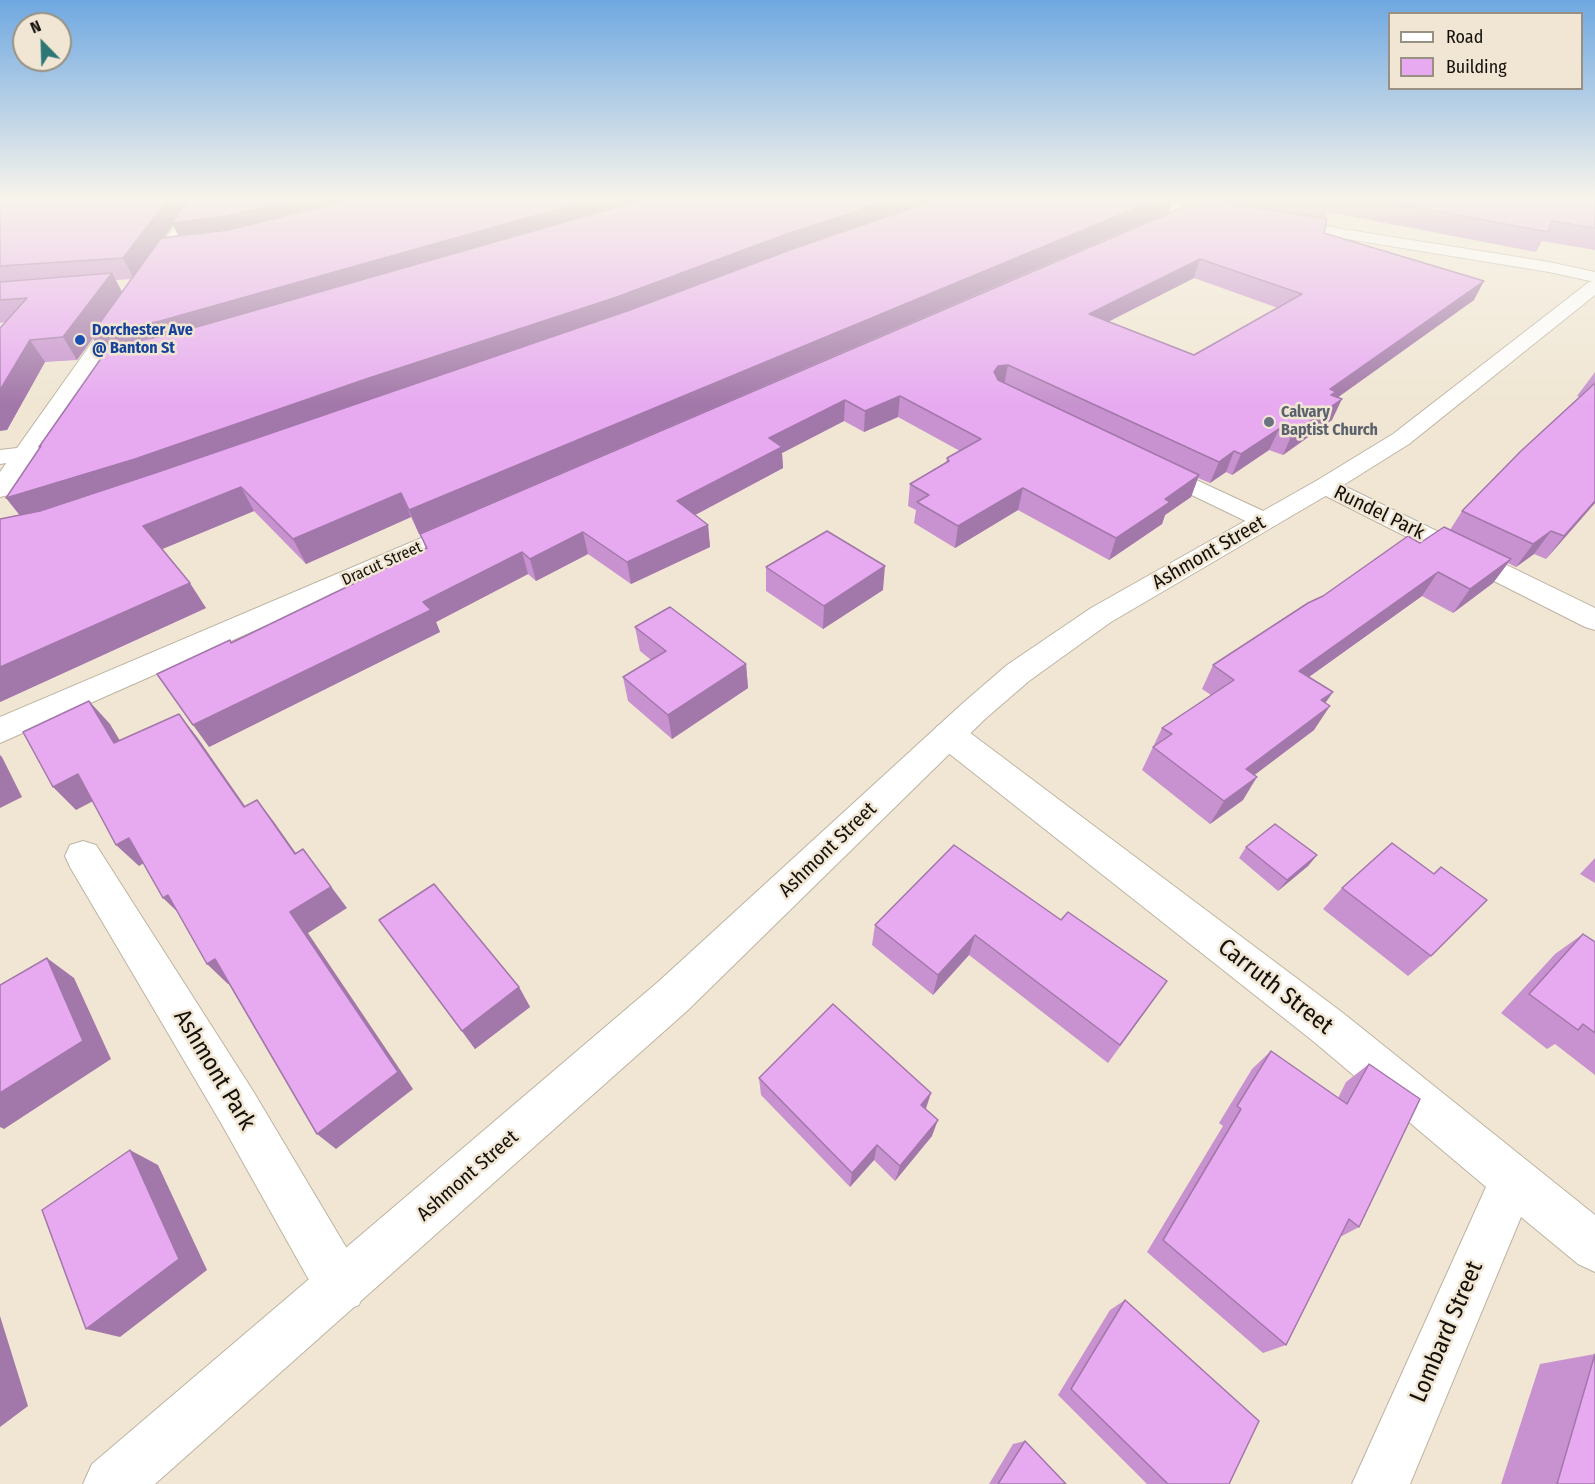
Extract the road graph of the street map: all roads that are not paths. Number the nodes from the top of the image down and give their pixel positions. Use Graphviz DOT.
graph roads {
  1 [pos="160,266"];
  2 [pos="1544,266"];
  3 [pos="1595,277"];
  4 [pos="141,286"];
  5 [pos="1595,286"];
  6 [pos="114,288"];
  7 [pos="111,365"];
  8 [pos="83,370"];
  9 [pos="25,454"];
  10 [pos="1131,456"];
  11 [pos="0,457"];
  12 [pos="1325,486"];
  13 [pos="0,490"];
  14 [pos="487,518"];
  15 [pos="1265,521"];
  16 [pos="1595,620"];
  17 [pos="0,731"];
  18 [pos="949,735"];
  19 [pos="83,856"];
  20 [pos="1513,1180"];
  21 [pos="1595,1247"];
  22 [pos="341,1287"];
  23 [pos="112,1484"];
  24 [pos="1381,1484"];
  1 -- 4 [label="main road"];
  2 -- 3 [label="main road"];
  4 -- 6 [label="main road"];
  4 -- 8 [label="main road"];
  5 -- 12 [label="main road, Ashmont Street"];
  7 -- 8 [label="main road"];
  8 -- 9 [label="main road"];
  9 -- 11 [label="main road"];
  9 -- 13 [label="main road"];
  10 -- 15 [label="main road"];
  12 -- 15 [label="main road, Ashmont Street"];
  12 -- 16 [label="main road, Rundel Park"];
  14 -- 17 [label="main road, Dracut Street"];
  15 -- 18 [label="main road, Ashmont Street"];
  18 -- 20 [label="main road, Carruth Street"];
  18 -- 22 [label="main road, Ashmont Street"];
  19 -- 22 [label="main road, Ashmont Park"];
  20 -- 21 [label="main road, Carruth Street"];
  20 -- 24 [label="main road, Lombard Street"];
  22 -- 23 [label="main road, Ashmont Street"];
}
